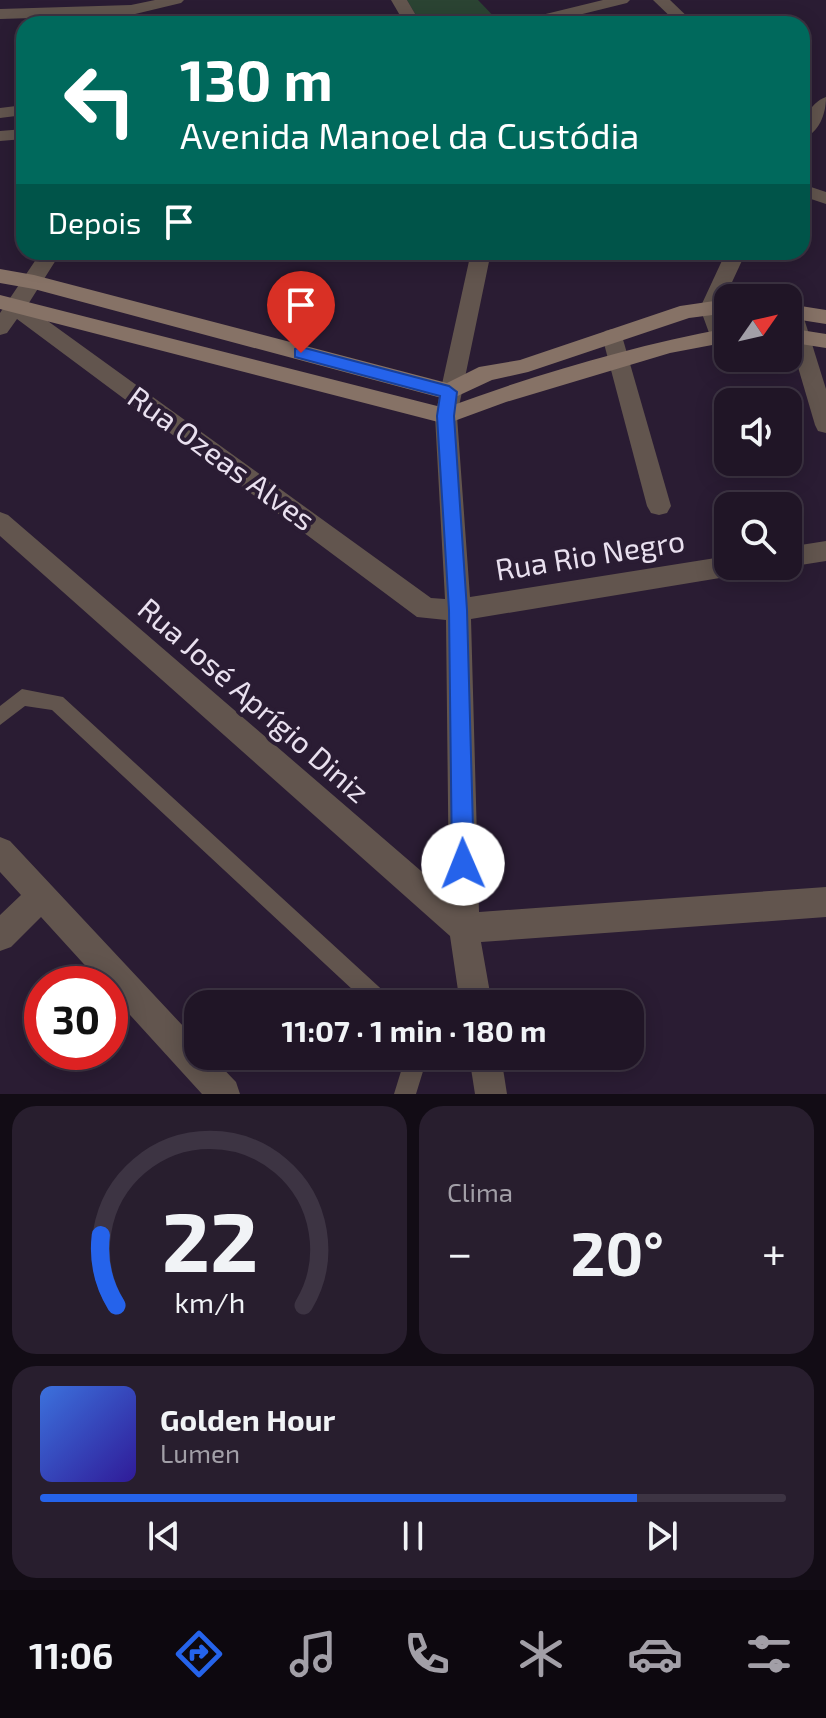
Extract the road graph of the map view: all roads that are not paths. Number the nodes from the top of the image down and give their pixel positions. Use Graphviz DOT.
graph roads {
  1 [pos="176,0"];
  2 [pos="622,0"];
  3 [pos="661,0"];
  4 [pos="0,14"];
  5 [pos="556,16"];
  6 [pos="678,16"];
  7 [pos="825,105"];
  8 [pos="810,124"];
  9 [pos="46,260"];
  10 [pos="479,260"];
  11 [pos="734,260"];
  12 [pos="0,276"];
  13 [pos="34,282"];
  14 [pos="726,284"];
  15 [pos="8,305"];
  16 [pos="714,308"];
  17 [pos="802,313"];
  18 [pos="826,317"];
  19 [pos="0,328"];
  20 [pos="612,336"];
  21 [pos="714,337"];
  22 [pos="802,337"];
  23 [pos="826,341"];
  24 [pos="802,358"];
  25 [pos="622,361"];
  26 [pos="447,404"];
  27 [pos="826,425"];
  28 [pos="659,506"];
  29 [pos="0,522"];
  30 [pos="826,551"];
  31 [pos="802,555"];
  32 [pos="714,569"];
  33 [pos="458,610"];
  34 [pos="0,717"];
  35 [pos="0,851"];
  36 [pos="42,896"];
  37 [pos="826,902"];
  38 [pos="464,928"];
  39 [pos="0,936"];
  40 [pos="368,990"];
  41 [pos="474,990"];
  42 [pos="412,1070"];
  43 [pos="487,1070"];
  44 [pos="224,1094"];
  45 [pos="405,1094"];
  46 [pos="491,1094"];
  1 -- 4 [label="street"];
  2 -- 5 [label="street"];
  3 -- 6 [label="street"];
  7 -- 8 [label="street"];
  9 -- 13 [label="street"];
  10 -- 26 [label="street"];
  11 -- 14 [label="street"];
  12 -- 13 [label="street"];
  13 -- 15 [label="street"];
  13 -- 26 [label="street"];
  15 -- 19 [label="street"];
  15 -- 26 [label="street"];
  15 -- 33 [label="street, Rua Ozeas Alves"];
  16 -- 20 [label="street"];
  17 -- 18 [label="street"];
  20 -- 25 [label="street"];
  20 -- 26 [label="street"];
  21 -- 25 [label="street"];
  22 -- 23 [label="street"];
  24 -- 27 [label="street"];
  25 -- 26 [label="street"];
  25 -- 28 [label="street"];
  26 -- 33 [label="street"];
  29 -- 38 [label="street, Rua José Aprígio Diniz"];
  30 -- 31 [label="street"];
  32 -- 33 [label="street, Rua Rio Negro"];
  33 -- 38 [label="street"];
  34 -- 40 [label="lane"];
  35 -- 36 [label="street"];
  36 -- 39 [label="street"];
  36 -- 44 [label="street"];
  37 -- 38 [label="street"];
  38 -- 41 [label="street"];
  42 -- 45 [label="lane"];
  43 -- 46 [label="street"];
}
